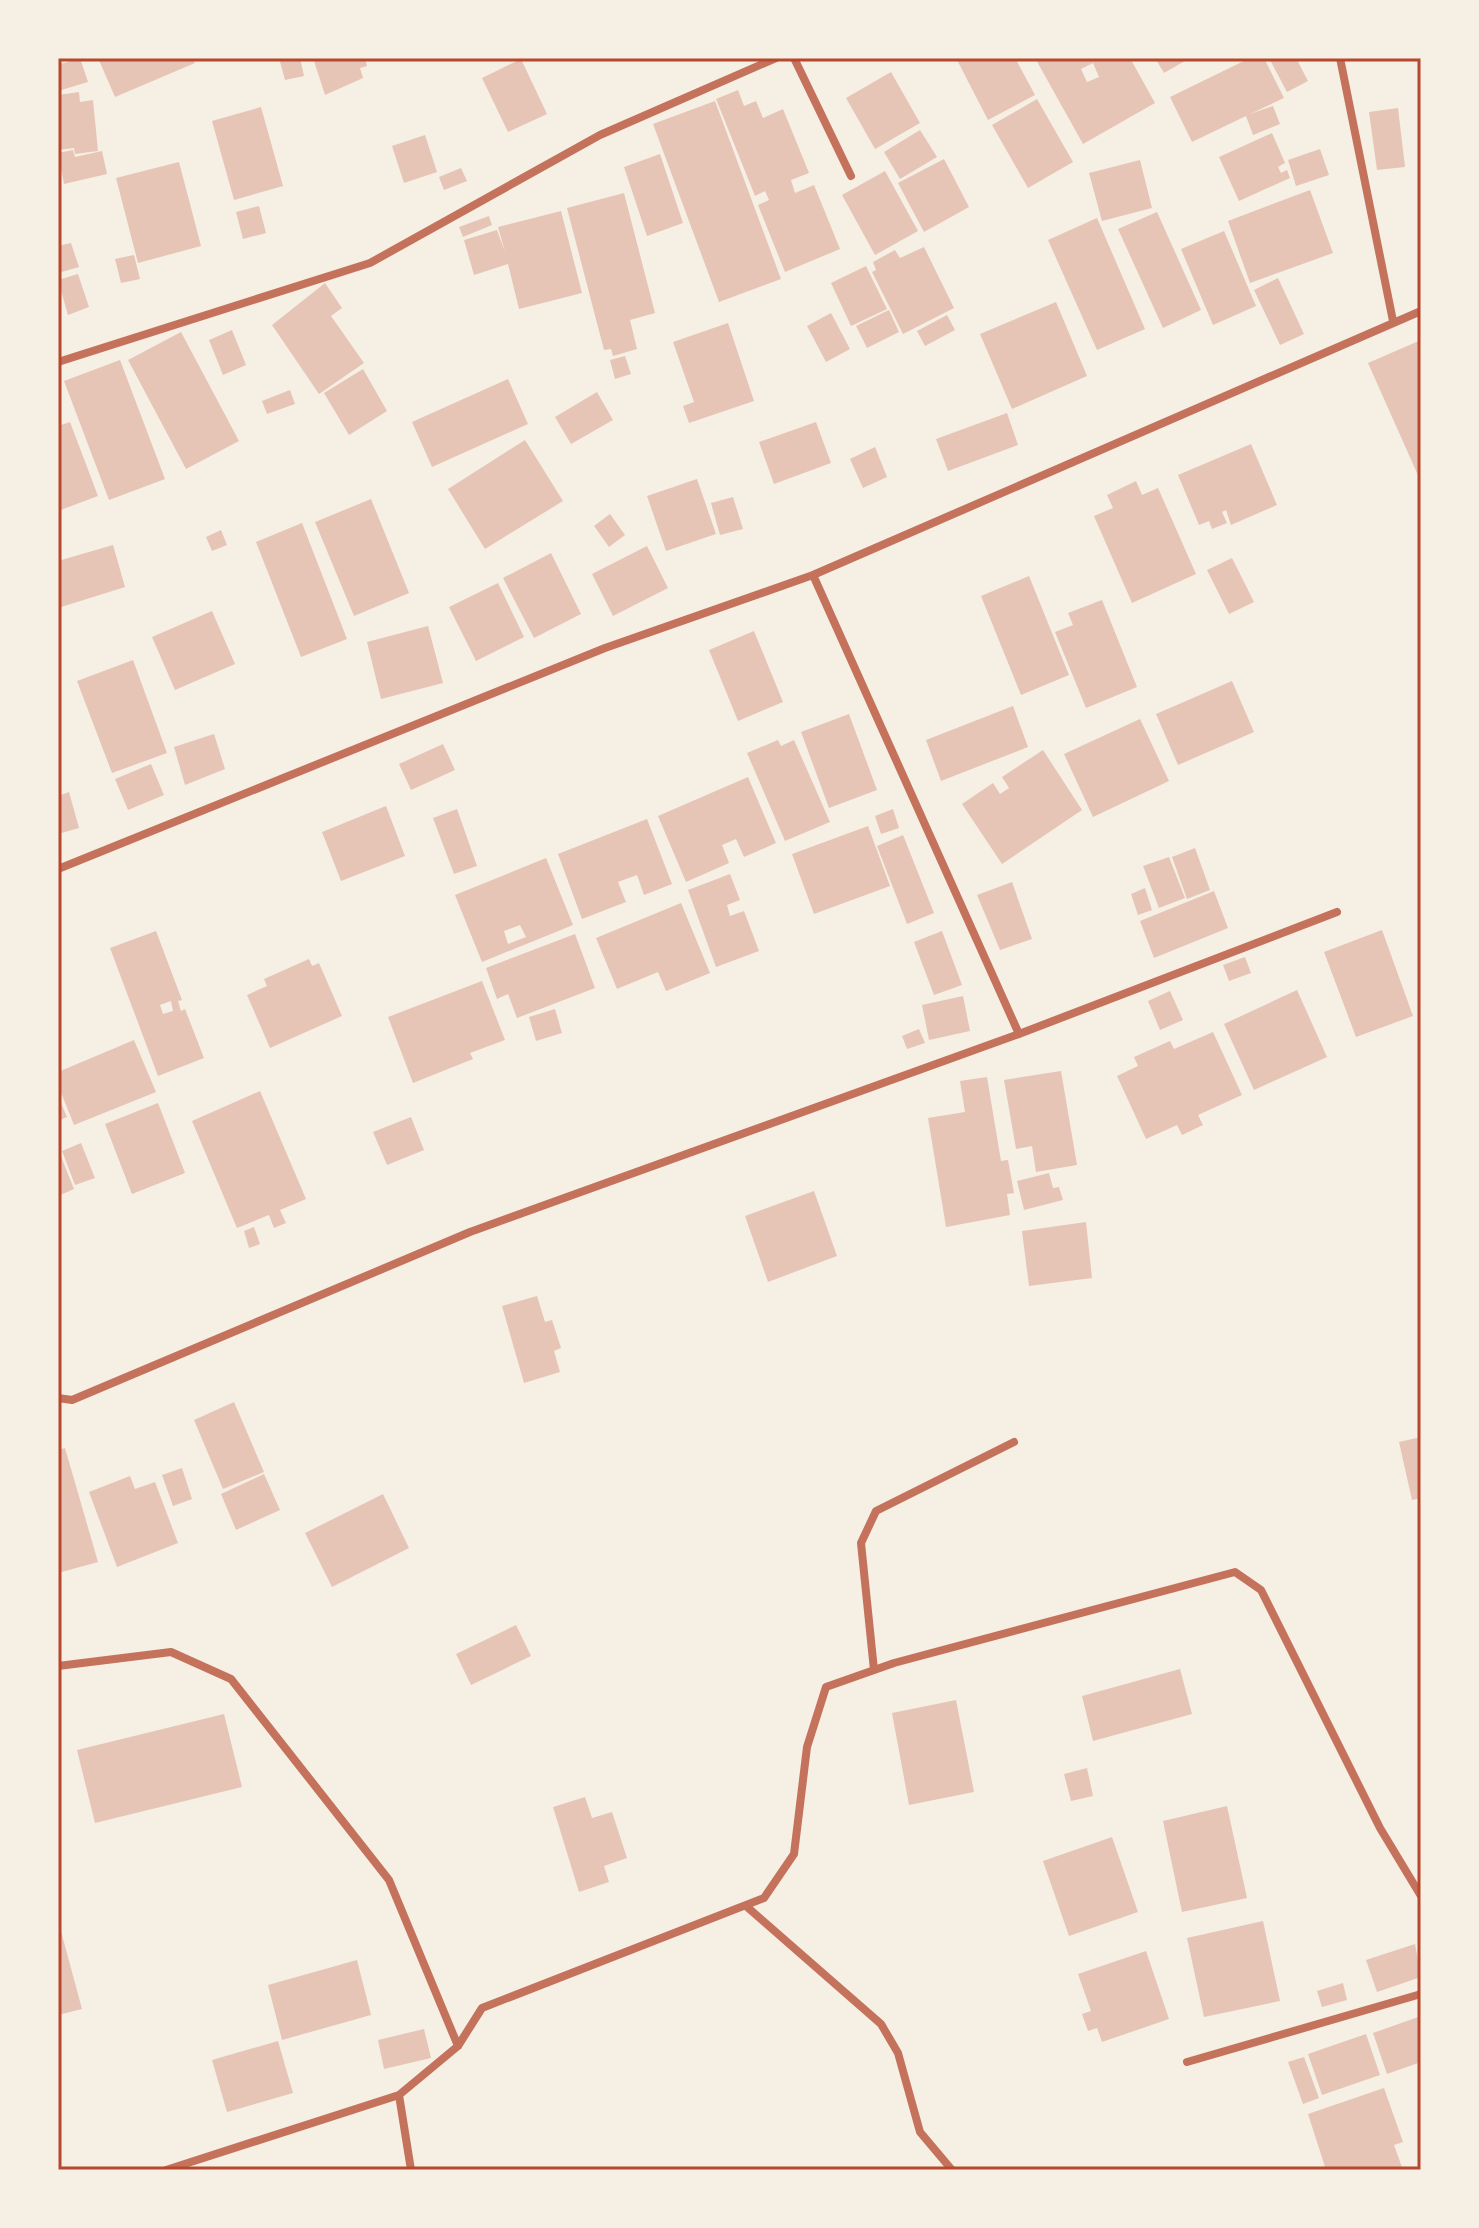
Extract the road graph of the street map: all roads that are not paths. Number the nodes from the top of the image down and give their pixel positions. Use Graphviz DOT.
graph roads {
  1 [pos="776,58"];
  2 [pos="794,58"];
  3 [pos="1340,58"];
  4 [pos="851,176"];
  5 [pos="1421,311"];
  6 [pos="1393,321"];
  7 [pos="58,362"];
  8 [pos="813,575"];
  9 [pos="58,869"];
  10 [pos="1337,912"];
  11 [pos="1019,1034"];
  12 [pos="58,1398"];
  13 [pos="1014,1442"];
  14 [pos="58,1666"];
  15 [pos="874,1670"];
  16 [pos="1421,1896"];
  17 [pos="746,1906"];
  18 [pos="1421,1994"];
  19 [pos="458,2046"];
  20 [pos="1187,2062"];
  21 [pos="399,2095"];
  22 [pos="166,2170"];
  23 [pos="411,2170"];
  24 [pos="952,2170"];
  1 -- 7 [label="street"];
  2 -- 4 [label="street"];
  3 -- 6 [label="street"];
  5 -- 6 [label="street"];
  6 -- 8 [label="street"];
  8 -- 9 [label="street"];
  8 -- 11 [label="street"];
  10 -- 11 [label="street"];
  11 -- 12 [label="street"];
  13 -- 15 [label="street"];
  14 -- 19 [label="street"];
  15 -- 16 [label="street"];
  15 -- 17 [label="street"];
  17 -- 19 [label="street"];
  17 -- 24 [label="street"];
  18 -- 20 [label="street"];
  19 -- 21 [label="street"];
  21 -- 22 [label="street"];
  21 -- 23 [label="street"];
}
